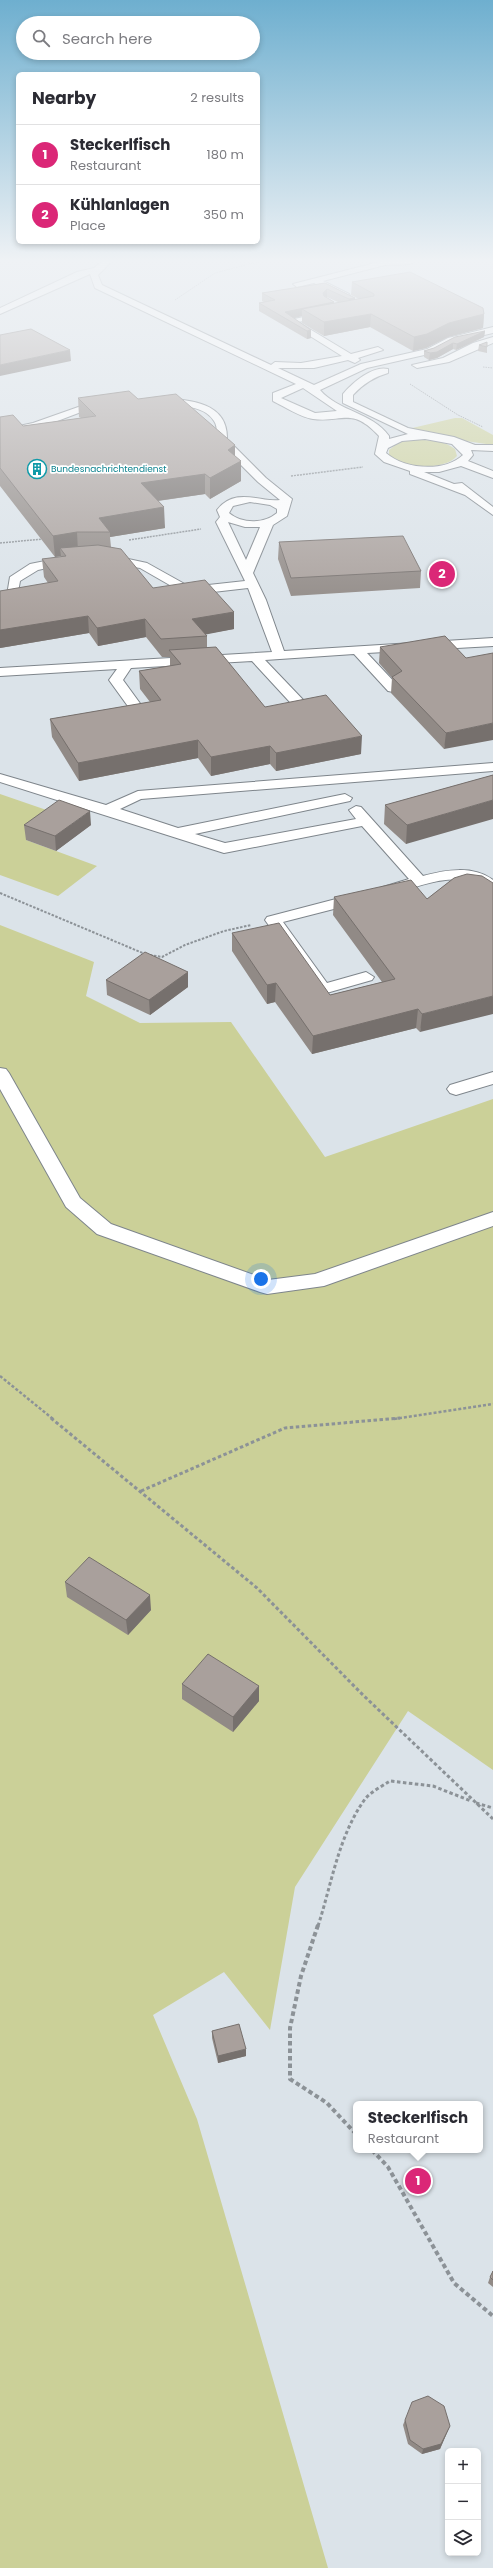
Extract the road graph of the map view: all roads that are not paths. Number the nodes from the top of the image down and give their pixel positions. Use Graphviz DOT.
graph roads {
  1 [pos="328,382"];
  2 [pos="362,382"];
  3 [pos="304,384"];
  4 [pos="314,389"];
  5 [pos="114,400"];
  6 [pos="150,401"];
  7 [pos="362,410"];
  8 [pos="350,413"];
  9 [pos="0,433"];
  10 [pos="425,436"];
  11 [pos="457,442"];
  12 [pos="382,446"];
  13 [pos="493,448"];
  14 [pos="493,453"];
  15 [pos="460,462"];
  16 [pos="401,466"];
  17 [pos="493,475"];
  18 [pos="262,480"];
  19 [pos="468,493"];
  20 [pos="250,500"];
  21 [pos="282,507"];
  22 [pos="493,512"];
  23 [pos="226,517"];
  24 [pos="268,522"];
  25 [pos="80,558"];
  26 [pos="93,558"];
  27 [pos="249,578"];
  28 [pos="28,587"];
  29 [pos="14,589"];
  30 [pos="0,590"];
  31 [pos="188,591"];
  32 [pos="169,592"];
  33 [pos="493,642"];
  34 [pos="356,649"];
  35 [pos="279,654"];
  36 [pos="254,655"];
  37 [pos="128,663"];
  38 [pos="0,672"];
  39 [pos="393,688"];
  40 [pos="304,710"];
  41 [pos="140,713"];
  42 [pos="493,767"];
  43 [pos="0,778"];
  44 [pos="330,780"];
  45 [pos="285,783"];
  46 [pos="346,798"];
  47 [pos="309,806"];
  48 [pos="108,810"];
  49 [pos="366,821"];
  50 [pos="181,833"];
  51 [pos="420,882"];
  52 [pos="493,887"];
  53 [pos="366,977"];
  54 [pos="0,1073"];
  55 [pos="493,1078"];
  56 [pos="456,1090"];
  57 [pos="493,1219"];
  1 -- 4 [label="lane"];
  2 -- 7 [label="lane"];
  3 -- 4 [label="lane"];
  3 -- 8 [label="lane"];
  4 -- 8 [label="lane"];
  5 -- 9 [label="lane"];
  6 -- 18 [label="lane"];
  7 -- 8 [label="lane"];
  7 -- 10 [label="lane"];
  8 -- 12 [label="lane"];
  10 -- 11 [label="lane"];
  10 -- 12 [label="lane"];
  11 -- 13 [label="lane"];
  11 -- 15 [label="lane"];
  12 -- 16 [label="lane"];
  14 -- 15 [label="lane"];
  15 -- 16 [label="lane"];
  15 -- 17 [label="lane"];
  15 -- 19 [label="lane"];
  16 -- 19 [label="lane"];
  18 -- 20 [label="lane"];
  18 -- 21 [label="lane"];
  19 -- 22 [label="lane"];
  20 -- 21 [label="lane"];
  20 -- 23 [label="lane"];
  21 -- 24 [label="lane"];
  23 -- 24 [label="lane"];
  23 -- 27 [label="lane"];
  24 -- 27 [label="lane"];
  25 -- 29 [label="lane"];
  26 -- 31 [label="lane"];
  27 -- 31 [label="lane"];
  27 -- 35 [label="lane"];
  28 -- 29 [label="lane"];
  29 -- 30 [label="lane"];
  31 -- 32 [label="lane"];
  33 -- 34 [label="lane"];
  34 -- 35 [label="lane"];
  34 -- 39 [label="lane"];
  35 -- 36 [label="lane"];
  36 -- 37 [label="lane"];
  36 -- 40 [label="lane"];
  37 -- 38 [label="lane"];
  37 -- 41 [label="lane"];
  42 -- 44 [label="lane"];
  43 -- 48 [label="lane"];
  44 -- 45 [label="lane"];
  44 -- 46 [label="lane"];
  45 -- 47 [label="lane"];
  45 -- 48 [label="lane"];
  46 -- 47 [label="lane"];
  46 -- 49 [label="lane"];
  47 -- 50 [label="lane"];
  48 -- 50 [label="lane"];
  49 -- 50 [label="lane"];
  49 -- 51 [label="lane"];
  51 -- 52 [label="lane"];
  51 -- 53 [label="lane"];
  54 -- 57 [label="lane"];
  55 -- 56 [label="lane"];
}
